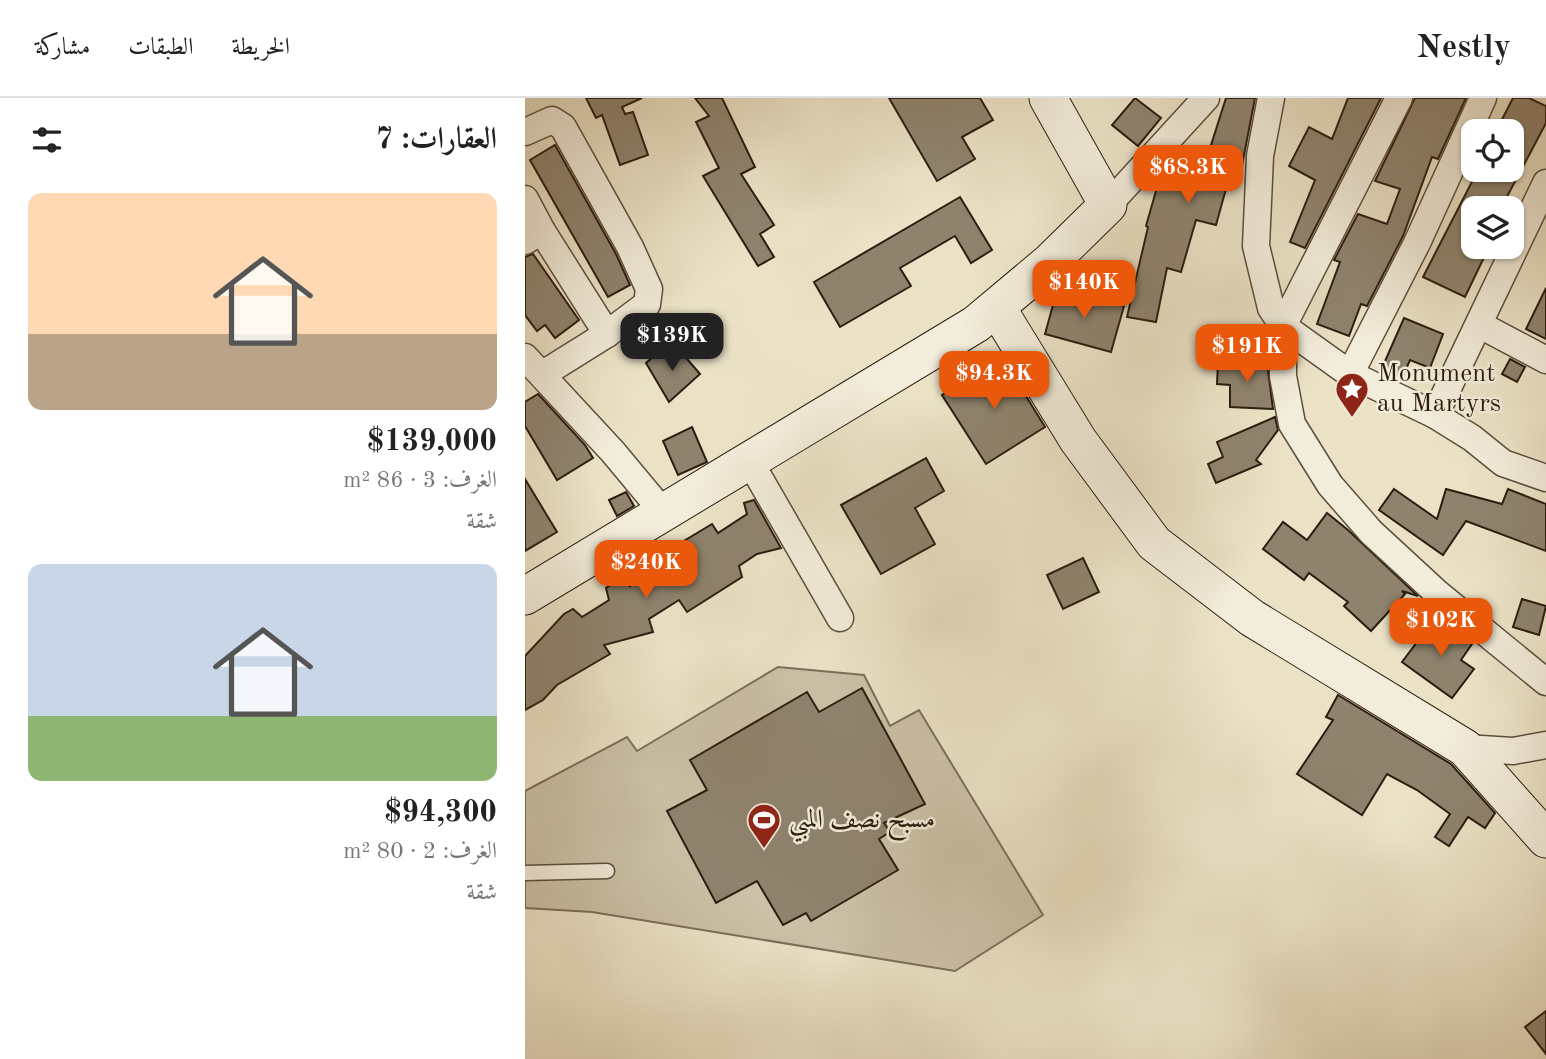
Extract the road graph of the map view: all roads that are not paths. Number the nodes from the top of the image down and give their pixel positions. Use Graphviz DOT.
graph roads {
  1 [pos="1048,98"];
  2 [pos="1206,98"];
  3 [pos="1271,98"];
  4 [pos="1399,98"];
  5 [pos="1483,98"];
  6 [pos="525,132"];
  7 [pos="1546,183"];
  8 [pos="525,200"];
  9 [pos="1108,205"];
  10 [pos="533,236"];
  11 [pos="997,308"];
  12 [pos="1480,325"];
  13 [pos="1283,326"];
  14 [pos="607,334"];
  15 [pos="1546,360"];
  16 [pos="534,366"];
  17 [pos="1350,374"];
  18 [pos="1435,415"];
  19 [pos="749,460"];
  20 [pos="1546,478"];
  21 [pos="663,512"];
  22 [pos="525,597"];
  23 [pos="840,618"];
  24 [pos="1546,682"];
  25 [pos="1546,746"];
  26 [pos="1465,748"];
  27 [pos="1546,839"];
  28 [pos="607,871"];
  29 [pos="525,873"];
  1 -- 9 [label="main road"];
  2 -- 9 [label="street"];
  3 -- 13 [label="street"];
  4 -- 13 [label="street"];
  5 -- 17 [label="street"];
  6 -- 14 [label="street"];
  7 -- 12 [label="street"];
  8 -- 10 [label="street"];
  9 -- 11 [label="main road"];
  10 -- 14 [label="street"];
  11 -- 19 [label="main road"];
  11 -- 26 [label="main road"];
  12 -- 15 [label="street"];
  12 -- 18 [label="street"];
  13 -- 17 [label="street"];
  13 -- 24 [label="street"];
  14 -- 16 [label="street"];
  16 -- 21 [label="street"];
  17 -- 18 [label="street"];
  18 -- 20 [label="street"];
  19 -- 21 [label="main road"];
  19 -- 23 [label="street"];
  21 -- 22 [label="main road"];
  25 -- 26 [label="street"];
  26 -- 27 [label="main road"];
  28 -- 29 [label="lane"];
}
